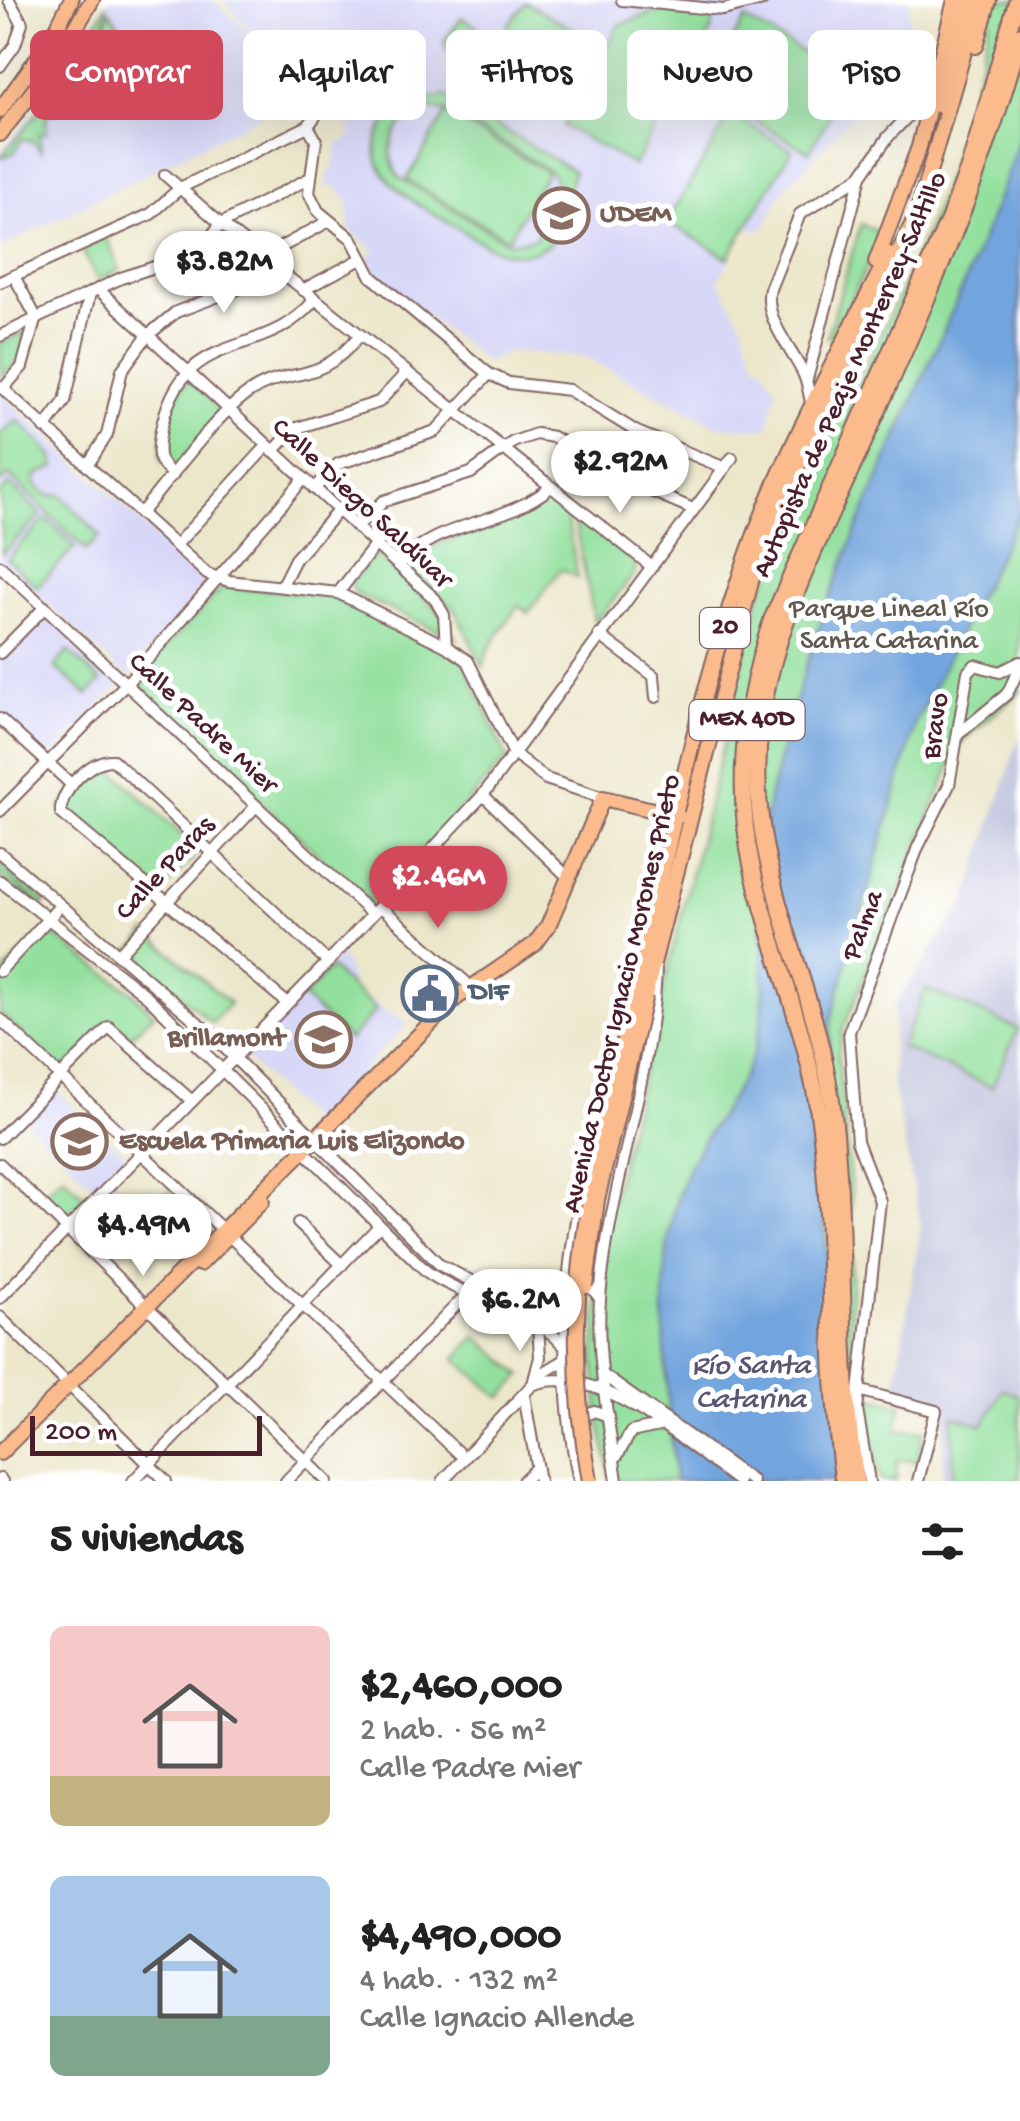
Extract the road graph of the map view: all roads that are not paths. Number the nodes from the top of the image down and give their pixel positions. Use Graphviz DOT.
graph roads {
  1 [pos="10,0"];
  2 [pos="70,0"];
  3 [pos="92,0"];
  4 [pos="622,0"];
  5 [pos="762,0"];
  6 [pos="979,0"];
  7 [pos="990,0"];
  8 [pos="1017,0"];
  9 [pos="953,1"];
  10 [pos="1020,35"];
  11 [pos="0,66"];
  12 [pos="936,77"];
  13 [pos="0,110"];
  14 [pos="312,120"];
  15 [pos="904,120"];
  16 [pos="925,120"];
  17 [pos="308,126"];
  18 [pos="0,134"];
  19 [pos="165,175"];
  20 [pos="861,176"];
  21 [pos="308,179"];
  22 [pos="180,188"];
  23 [pos="329,221"];
  24 [pos="220,224"];
  25 [pos="361,259"];
  26 [pos="267,261"];
  27 [pos="14,276"];
  28 [pos="0,282"];
  29 [pos="878,287"];
  30 [pos="303,290"];
  31 [pos="94,291"];
  32 [pos="315,299"];
  33 [pos="867,309"];
  34 [pos="36,317"];
  35 [pos="360,335"];
  36 [pos="0,336"];
  37 [pos="146,336"];
  38 [pos="406,373"];
  39 [pos="187,374"];
  40 [pos="488,374"];
  41 [pos="806,380"];
  42 [pos="2,388"];
  43 [pos="812,407"];
  44 [pos="455,411"];
  45 [pos="228,413"];
  46 [pos="45,428"];
  47 [pos="270,449"];
  48 [pos="501,449"];
  49 [pos="88,466"];
  50 [pos="173,475"];
  51 [pos="303,480"];
  52 [pos="551,487"];
  53 [pos="314,489"];
  54 [pos="693,510"];
  55 [pos="337,512"];
  56 [pos="140,514"];
  57 [pos="356,527"];
  58 [pos="376,544"];
  59 [pos="176,545"];
  60 [pos="399,565"];
  61 [pos="651,566"];
  62 [pos="1,570"];
  63 [pos="218,579"];
  64 [pos="282,585"];
  65 [pos="338,593"];
  66 [pos="44,607"];
  67 [pos="599,634"];
  68 [pos="446,646"];
  69 [pos="0,654"];
  70 [pos="1020,665"];
  71 [pos="126,684"];
  72 [pos="656,697"];
  73 [pos="3,726"];
  74 [pos="961,732"];
  75 [pos="514,754"];
  76 [pos="48,764"];
  77 [pos="72,785"];
  78 [pos="949,785"];
  79 [pos="482,795"];
  80 [pos="603,798"];
  81 [pos="256,806"];
  82 [pos="0,811"];
  83 [pos="678,816"];
  84 [pos="212,851"];
  85 [pos="0,852"];
  86 [pos="570,878"];
  87 [pos="1,885"];
  88 [pos="165,902"];
  89 [pos="60,906"];
  90 [pos="376,910"];
  91 [pos="46,922"];
  92 [pos="653,941"];
  93 [pos="120,952"];
  94 [pos="328,962"];
  95 [pos="109,965"];
  96 [pos="0,970"];
  97 [pos="470,986"];
  98 [pos="640,994"];
  99 [pos="287,1003"];
  100 [pos="0,1019"];
  101 [pos="235,1056"];
  102 [pos="222,1070"];
  103 [pos="61,1078"];
  104 [pos="192,1101"];
  105 [pos="322,1134"];
  106 [pos="0,1138"];
  107 [pos="304,1152"];
  108 [pos="141,1154"];
  109 [pos="0,1164"];
  110 [pos="298,1223"];
  111 [pos="379,1226"];
  112 [pos="67,1229"];
  113 [pos="225,1232"];
  114 [pos="570,1234"];
  115 [pos="608,1244"];
  116 [pos="342,1265"];
  117 [pos="466,1296"];
  118 [pos="565,1296"];
  119 [pos="0,1298"];
  120 [pos="600,1299"];
  121 [pos="302,1306"];
  122 [pos="150,1309"];
  123 [pos="0,1317"];
  124 [pos="538,1325"];
  125 [pos="562,1344"];
  126 [pos="563,1360"];
  127 [pos="603,1374"];
  128 [pos="381,1382"];
  129 [pos="564,1383"];
  130 [pos="590,1384"];
  131 [pos="225,1386"];
  132 [pos="71,1389"];
  133 [pos="528,1390"];
  134 [pos="858,1390"];
  135 [pos="605,1391"];
  136 [pos="609,1416"];
  137 [pos="662,1424"];
  138 [pos="569,1430"];
  139 [pos="0,1454"];
  140 [pos="464,1458"];
  141 [pos="305,1461"];
  142 [pos="149,1464"];
  143 [pos="0,1466"];
  144 [pos="615,1467"];
  145 [pos="536,1468"];
  146 [pos="133,1481"];
  147 [pos="166,1481"];
  148 [pos="286,1481"];
  149 [pos="326,1481"];
  150 [pos="443,1481"];
  151 [pos="523,1481"];
  152 [pos="538,1481"];
  153 [pos="579,1481"];
  154 [pos="590,1481"];
  155 [pos="599,1481"];
  156 [pos="617,1481"];
  157 [pos="738,1481"];
  158 [pos="752,1481"];
  159 [pos="844,1481"];
  160 [pos="856,1481"];
  161 [pos="869,1481"];
  162 [pos="918,1481"];
  1 -- 11 [label="street"];
  2 -- 13 [label="main road"];
  3 -- 18 [label="main road"];
  4 -- 5 [label="street"];
  6 -- 29 [label="main road, Avenida Doctor Ignacio Morones Prieto / 20"];
  7 -- 33 [label="main road, Avenida Doctor Ignacio Morones Prieto / 20"];
  8 -- 159 [label="highway, Autopista de Peaje Monterrey-Saltillo / MEX 40D"];
  9 -- 12 [label="main road, Avenida Doctor Ignacio Morones Prieto / 20"];
  9 -- 29 [label="main road, Avenida Doctor Ignacio Morones Prieto / 20"];
  10 -- 160 [label="highway, Autopista de Peaje Monterrey-Saltillo / MEX 40D"];
  14 -- 17 [label="street"];
  15 -- 20 [label="street"];
  16 -- 33 [label="main road, Avenida Doctor Ignacio Morones Prieto / 20"];
  17 -- 21 [label="street"];
  17 -- 22 [label="street"];
  19 -- 22 [label="street"];
  20 -- 41 [label="street"];
  20 -- 41 [label="street"];
  21 -- 23 [label="street"];
  21 -- 24 [label="street"];
  22 -- 24 [label="street"];
  22 -- 27 [label="street"];
  23 -- 25 [label="street"];
  23 -- 26 [label="street"];
  24 -- 26 [label="street"];
  24 -- 31 [label="street"];
  25 -- 30 [label="street"];
  25 -- 40 [label="street"];
  26 -- 30 [label="street"];
  26 -- 37 [label="street"];
  27 -- 28 [label="street"];
  27 -- 34 [label="street"];
  29 -- 33 [label="main road, Avenida Doctor Ignacio Morones Prieto / 20"];
  30 -- 32 [label="street"];
  31 -- 34 [label="street"];
  31 -- 37 [label="street, Calle Diego Saldívar"];
  31 -- 46 [label="street"];
  32 -- 35 [label="street"];
  32 -- 39 [label="street"];
  33 -- 43 [label="main road, Avenida Doctor Ignacio Morones Prieto / 20"];
  33 -- 92 [label="main road, Avenida Doctor Ignacio Morones Prieto / 20"];
  34 -- 36 [label="street"];
  34 -- 42 [label="street"];
  35 -- 38 [label="street"];
  35 -- 45 [label="street"];
  37 -- 39 [label="street, Calle Diego Saldívar"];
  37 -- 49 [label="street"];
  38 -- 44 [label="street"];
  38 -- 47 [label="street"];
  39 -- 45 [label="street, Calle Diego Saldívar"];
  39 -- 50 [label="street"];
  40 -- 44 [label="street"];
  40 -- 54 [label="street"];
  41 -- 43 [label="street"];
  42 -- 46 [label="street"];
  43 -- 83 [label="main road, Avenida Doctor Ignacio Morones Prieto / 20"];
  44 -- 48 [label="street"];
  44 -- 53 [label="street"];
  45 -- 47 [label="street, Calle Diego Saldívar"];
  45 -- 50 [label="street"];
  46 -- 49 [label="street"];
  47 -- 51 [label="street, Calle Diego Saldívar"];
  47 -- 59 [label="street"];
  48 -- 52 [label="street"];
  48 -- 54 [label="street"];
  48 -- 57 [label="street"];
  49 -- 56 [label="street"];
  50 -- 56 [label="street"];
  51 -- 53 [label="street, Calle Diego Saldívar"];
  51 -- 63 [label="street"];
  52 -- 60 [label="street"];
  52 -- 61 [label="street"];
  53 -- 55 [label="street, Calle Diego Saldívar"];
  54 -- 61 [label="street"];
  55 -- 57 [label="street, Calle Diego Saldívar"];
  55 -- 64 [label="street"];
  56 -- 59 [label="street"];
  57 -- 58 [label="street, Calle Diego Saldívar"];
  58 -- 60 [label="street, Calle Diego Saldívar"];
  58 -- 65 [label="street"];
  59 -- 63 [label="street"];
  60 -- 68 [label="street, Calle Diego Saldívar"];
  61 -- 67 [label="street"];
  62 -- 66 [label="street, Calle Padre Mier"];
  63 -- 64 [label="street"];
  63 -- 71 [label="street"];
  64 -- 65 [label="street"];
  65 -- 68 [label="street"];
  66 -- 69 [label="street"];
  66 -- 71 [label="street, Calle Padre Mier"];
  67 -- 72 [label="street"];
  67 -- 75 [label="street"];
  68 -- 75 [label="street, Calle Diego Saldívar"];
  70 -- 74 [label="street"];
  70 -- 74 [label="street, Bravo"];
  71 -- 76 [label="street"];
  71 -- 81 [label="street, Calle Padre Mier"];
  73 -- 76 [label="street"];
  74 -- 78 [label="street, Bravo"];
  75 -- 79 [label="street"];
  75 -- 80 [label="street, Calle Diego Saldívar"];
  76 -- 77 [label="street"];
  76 -- 82 [label="street"];
  77 -- 84 [label="street"];
  77 -- 88 [label="street"];
  78 -- 134 [label="street, Palma"];
  79 -- 86 [label="street"];
  79 -- 90 [label="street"];
  80 -- 83 [label="main road"];
  80 -- 86 [label="main road"];
  81 -- 84 [label="street, Calle Paras"];
  81 -- 90 [label="street, Calle Padre Mier"];
  83 -- 92 [label="main road, Avenida Doctor Ignacio Morones Prieto / 20"];
  84 -- 88 [label="street, Calle Paras"];
  84 -- 94 [label="street"];
  85 -- 89 [label="street"];
  86 -- 97 [label="main road"];
  87 -- 91 [label="street"];
  88 -- 93 [label="street, Calle Paras"];
  88 -- 99 [label="street"];
  89 -- 91 [label="street"];
  89 -- 93 [label="street"];
  90 -- 94 [label="street"];
  90 -- 97 [label="street, Calle Padre Mier"];
  91 -- 95 [label="street"];
  91 -- 96 [label="street"];
  92 -- 98 [label="main road, Avenida Doctor Ignacio Morones Prieto / 20"];
  92 -- 114 [label="street, Avenida Doctor Ignacio Morones Prieto / 20"];
  92 -- 115 [label="street, 20"];
  93 -- 95 [label="street, Calle Paras"];
  93 -- 101 [label="street"];
  94 -- 99 [label="street"];
  95 -- 102 [label="street"];
  97 -- 105 [label="main road"];
  98 -- 154 [label="main road, Avenida Doctor Ignacio Morones Prieto / 20, bridge"];
  98 -- 155 [label="main road, Avenida Doctor Ignacio Morones Prieto / 20, bridge"];
  99 -- 101 [label="street"];
  100 -- 103 [label="street"];
  101 -- 102 [label="street"];
  101 -- 105 [label="street"];
  102 -- 104 [label="street"];
  102 -- 107 [label="street"];
  103 -- 104 [label="street"];
  103 -- 106 [label="street"];
  103 -- 108 [label="street"];
  104 -- 108 [label="street"];
  105 -- 107 [label="main road"];
  105 -- 118 [label="street"];
  107 -- 111 [label="street"];
  107 -- 113 [label="main road"];
  108 -- 112 [label="street"];
  108 -- 113 [label="street"];
  109 -- 112 [label="street"];
  110 -- 116 [label="street"];
  111 -- 116 [label="street"];
  111 -- 117 [label="street"];
  112 -- 119 [label="street"];
  112 -- 122 [label="street"];
  113 -- 121 [label="street"];
  113 -- 122 [label="main road"];
  114 -- 115 [label="street"];
  114 -- 118 [label="street, Avenida Doctor Ignacio Morones Prieto / 20"];
  115 -- 120 [label="street, 20"];
  116 -- 121 [label="street"];
  117 -- 124 [label="street"];
  117 -- 128 [label="street"];
  118 -- 120 [label="street"];
  118 -- 125 [label="street, Avenida Doctor Ignacio Morones Prieto / 20"];
  120 -- 127 [label="street, 20"];
  121 -- 128 [label="street"];
  121 -- 131 [label="street"];
  122 -- 131 [label="street"];
  122 -- 132 [label="main road"];
  123 -- 132 [label="street"];
  124 -- 125 [label="street"];
  124 -- 133 [label="street"];
  125 -- 126 [label="street, Avenida Doctor Ignacio Morones Prieto / 20"];
  126 -- 129 [label="street, Avenida Doctor Ignacio Morones Prieto / 20"];
  126 -- 133 [label="street"];
  127 -- 130 [label="street"];
  127 -- 135 [label="street, 20"];
  127 -- 137 [label="street"];
  128 -- 140 [label="street"];
  128 -- 141 [label="street"];
  129 -- 130 [label="street"];
  129 -- 133 [label="street"];
  129 -- 138 [label="street, Avenida Doctor Ignacio Morones Prieto / 20"];
  130 -- 135 [label="street"];
  131 -- 141 [label="street"];
  131 -- 142 [label="street"];
  132 -- 139 [label="main road"];
  132 -- 142 [label="street"];
  132 -- 143 [label="main road"];
  133 -- 140 [label="street"];
  133 -- 145 [label="street"];
  134 -- 161 [label="street, Palma"];
  134 -- 162 [label="street"];
  135 -- 136 [label="street, 20"];
  135 -- 137 [label="street"];
  136 -- 138 [label="street"];
  136 -- 144 [label="street, 20"];
  137 -- 144 [label="street"];
  137 -- 157 [label="street"];
  137 -- 158 [label="street"];
  138 -- 153 [label="street, Avenida Doctor Ignacio Morones Prieto / 20"];
  140 -- 150 [label="street"];
  141 -- 148 [label="street"];
  141 -- 149 [label="street"];
  142 -- 146 [label="street"];
  142 -- 147 [label="street"];
  144 -- 156 [label="street, 20"];
  145 -- 151 [label="street"];
  145 -- 152 [label="street"];
}
